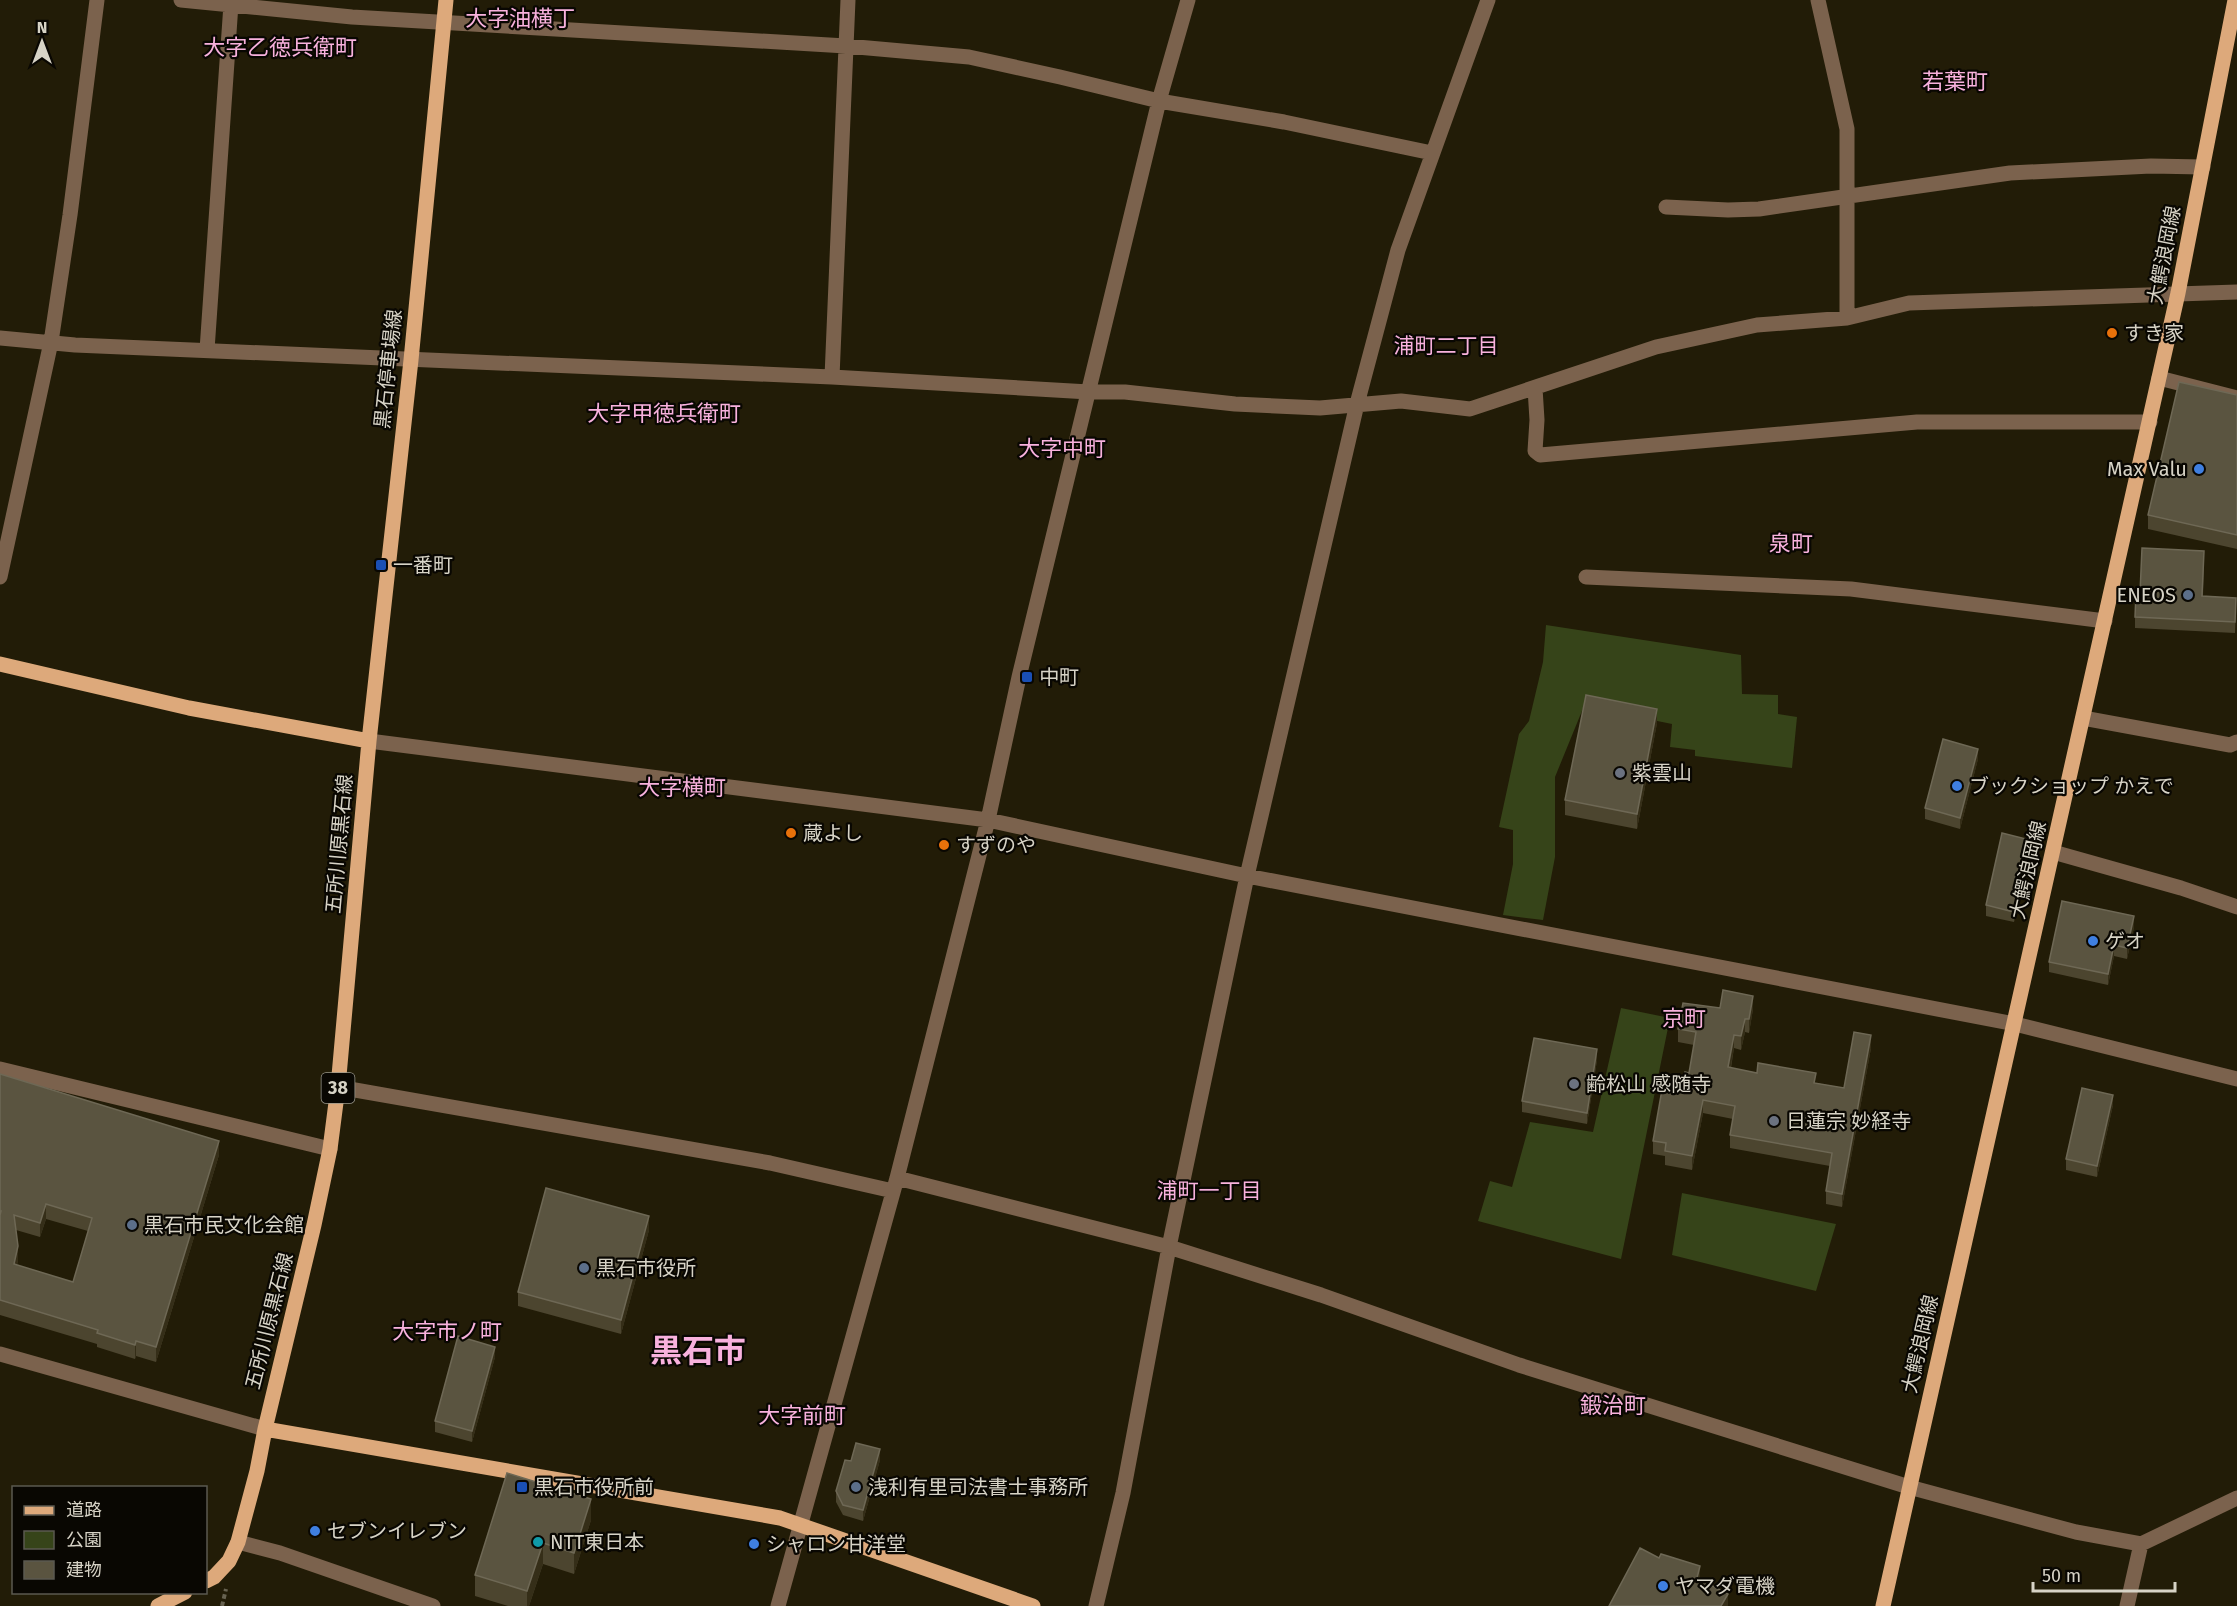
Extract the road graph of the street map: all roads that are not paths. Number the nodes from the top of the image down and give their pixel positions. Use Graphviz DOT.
graph roads {
  1 [pos="97,0"];
  2 [pos="182,0"];
  3 [pos="446,0"];
  4 [pos="848,0"];
  5 [pos="1188,0"];
  6 [pos="1488,0"];
  7 [pos="1818,0"];
  8 [pos="2235,0"];
  9 [pos="231,4"];
  10 [pos="443,23"];
  11 [pos="846,46"];
  12 [pos="1159,102"];
  13 [pos="1432,153"];
  14 [pos="2203,167"];
  15 [pos="1849,195"];
  16 [pos="1666,207"];
  17 [pos="2237,292"];
  18 [pos="2178,293"];
  19 [pos="1847,318"];
  20 [pos="0,338"];
  21 [pos="51,342"];
  22 [pos="207,350"];
  23 [pos="411,360"];
  24 [pos="832,377"];
  25 [pos="2159,378"];
  26 [pos="1535,388"];
  27 [pos="1089,392"];
  28 [pos="2237,398"];
  29 [pos="1357,404"];
  30 [pos="2150,422"];
  31 [pos="0,577"];
  32 [pos="1586,577"];
  33 [pos="2105,621"];
  34 [pos="0,664"];
  35 [pos="2083,718"];
  36 [pos="369,741"];
  37 [pos="2237,742"];
  38 [pos="988,820"];
  39 [pos="2053,852"];
  40 [pos="1247,876"];
  41 [pos="2237,907"];
  42 [pos="2014,1024"];
  43 [pos="0,1069"];
  44 [pos="2237,1079"];
  45 [pos="338,1087"];
  46 [pos="330,1149"];
  47 [pos="895,1185"];
  48 [pos="1169,1247"];
  49 [pos="0,1354"];
  50 [pos="265,1429"];
  51 [pos="1909,1487"];
  52 [pos="2237,1498"];
  53 [pos="802,1525"];
  54 [pos="238,1542"];
  55 [pos="2141,1544"];
  56 [pos="207,1580"];
  57 [pos="183,1594"];
  58 [pos="158,1606"];
  59 [pos="433,1606"];
  60 [pos="778,1606"];
  61 [pos="1033,1606"];
  62 [pos="1096,1606"];
  63 [pos="1883,1606"];
  64 [pos="2127,1606"];
  1 -- 21 [label="street"];
  2 -- 9 [label="street"];
  3 -- 10 [label="main road, 黒石停車場線"];
  4 -- 11 [label="street"];
  5 -- 12 [label="street"];
  6 -- 13 [label="street"];
  7 -- 15 [label="street"];
  8 -- 14 [label="main road, 大鰐浪岡線"];
  9 -- 10 [label="street"];
  9 -- 22 [label="street"];
  10 -- 11 [label="street"];
  10 -- 23 [label="main road, 黒石停車場線"];
  11 -- 12 [label="street"];
  11 -- 24 [label="street"];
  12 -- 13 [label="street"];
  12 -- 27 [label="street"];
  13 -- 29 [label="street"];
  14 -- 15 [label="street"];
  14 -- 18 [label="main road, 大鰐浪岡線"];
  15 -- 16 [label="street"];
  15 -- 19 [label="street"];
  17 -- 18 [label="street"];
  18 -- 19 [label="street"];
  18 -- 25 [label="main road, 大鰐浪岡線"];
  19 -- 26 [label="street"];
  20 -- 21 [label="street"];
  21 -- 22 [label="street"];
  21 -- 31 [label="street"];
  22 -- 23 [label="street"];
  23 -- 24 [label="street"];
  23 -- 36 [label="main road, 黒石停車場線"];
  24 -- 27 [label="street"];
  25 -- 28 [label="street"];
  25 -- 30 [label="main road, 大鰐浪岡線"];
  26 -- 29 [label="street"];
  26 -- 30 [label="street"];
  27 -- 29 [label="street"];
  27 -- 38 [label="street"];
  29 -- 40 [label="street"];
  30 -- 33 [label="main road, 大鰐浪岡線"];
  32 -- 33 [label="street"];
  33 -- 35 [label="main road, 大鰐浪岡線"];
  34 -- 36 [label="main road"];
  35 -- 37 [label="street"];
  35 -- 39 [label="main road, 大鰐浪岡線"];
  36 -- 38 [label="street"];
  36 -- 45 [label="main road, 五所川原黒石線 / 38"];
  38 -- 40 [label="street"];
  38 -- 47 [label="street"];
  39 -- 41 [label="street"];
  39 -- 42 [label="main road, 大鰐浪岡線"];
  40 -- 42 [label="street"];
  40 -- 48 [label="street"];
  42 -- 44 [label="street"];
  42 -- 51 [label="main road, 大鰐浪岡線"];
  43 -- 46 [label="street"];
  45 -- 46 [label="main road, 五所川原黒石線 / 38"];
  45 -- 47 [label="street"];
  46 -- 50 [label="main road, 五所川原黒石線 / 38"];
  47 -- 48 [label="street"];
  47 -- 53 [label="street"];
  48 -- 51 [label="street"];
  48 -- 62 [label="street"];
  49 -- 50 [label="street"];
  50 -- 53 [label="main road"];
  50 -- 54 [label="main road, 五所川原黒石線"];
  51 -- 55 [label="street"];
  51 -- 63 [label="main road, 大鰐浪岡線"];
  52 -- 55 [label="street"];
  53 -- 60 [label="street"];
  53 -- 61 [label="main road"];
  54 -- 56 [label="main road, 五所川原黒石線"];
  54 -- 59 [label="street"];
  55 -- 64 [label="street"];
  57 -- 58 [label="main road"];
}
